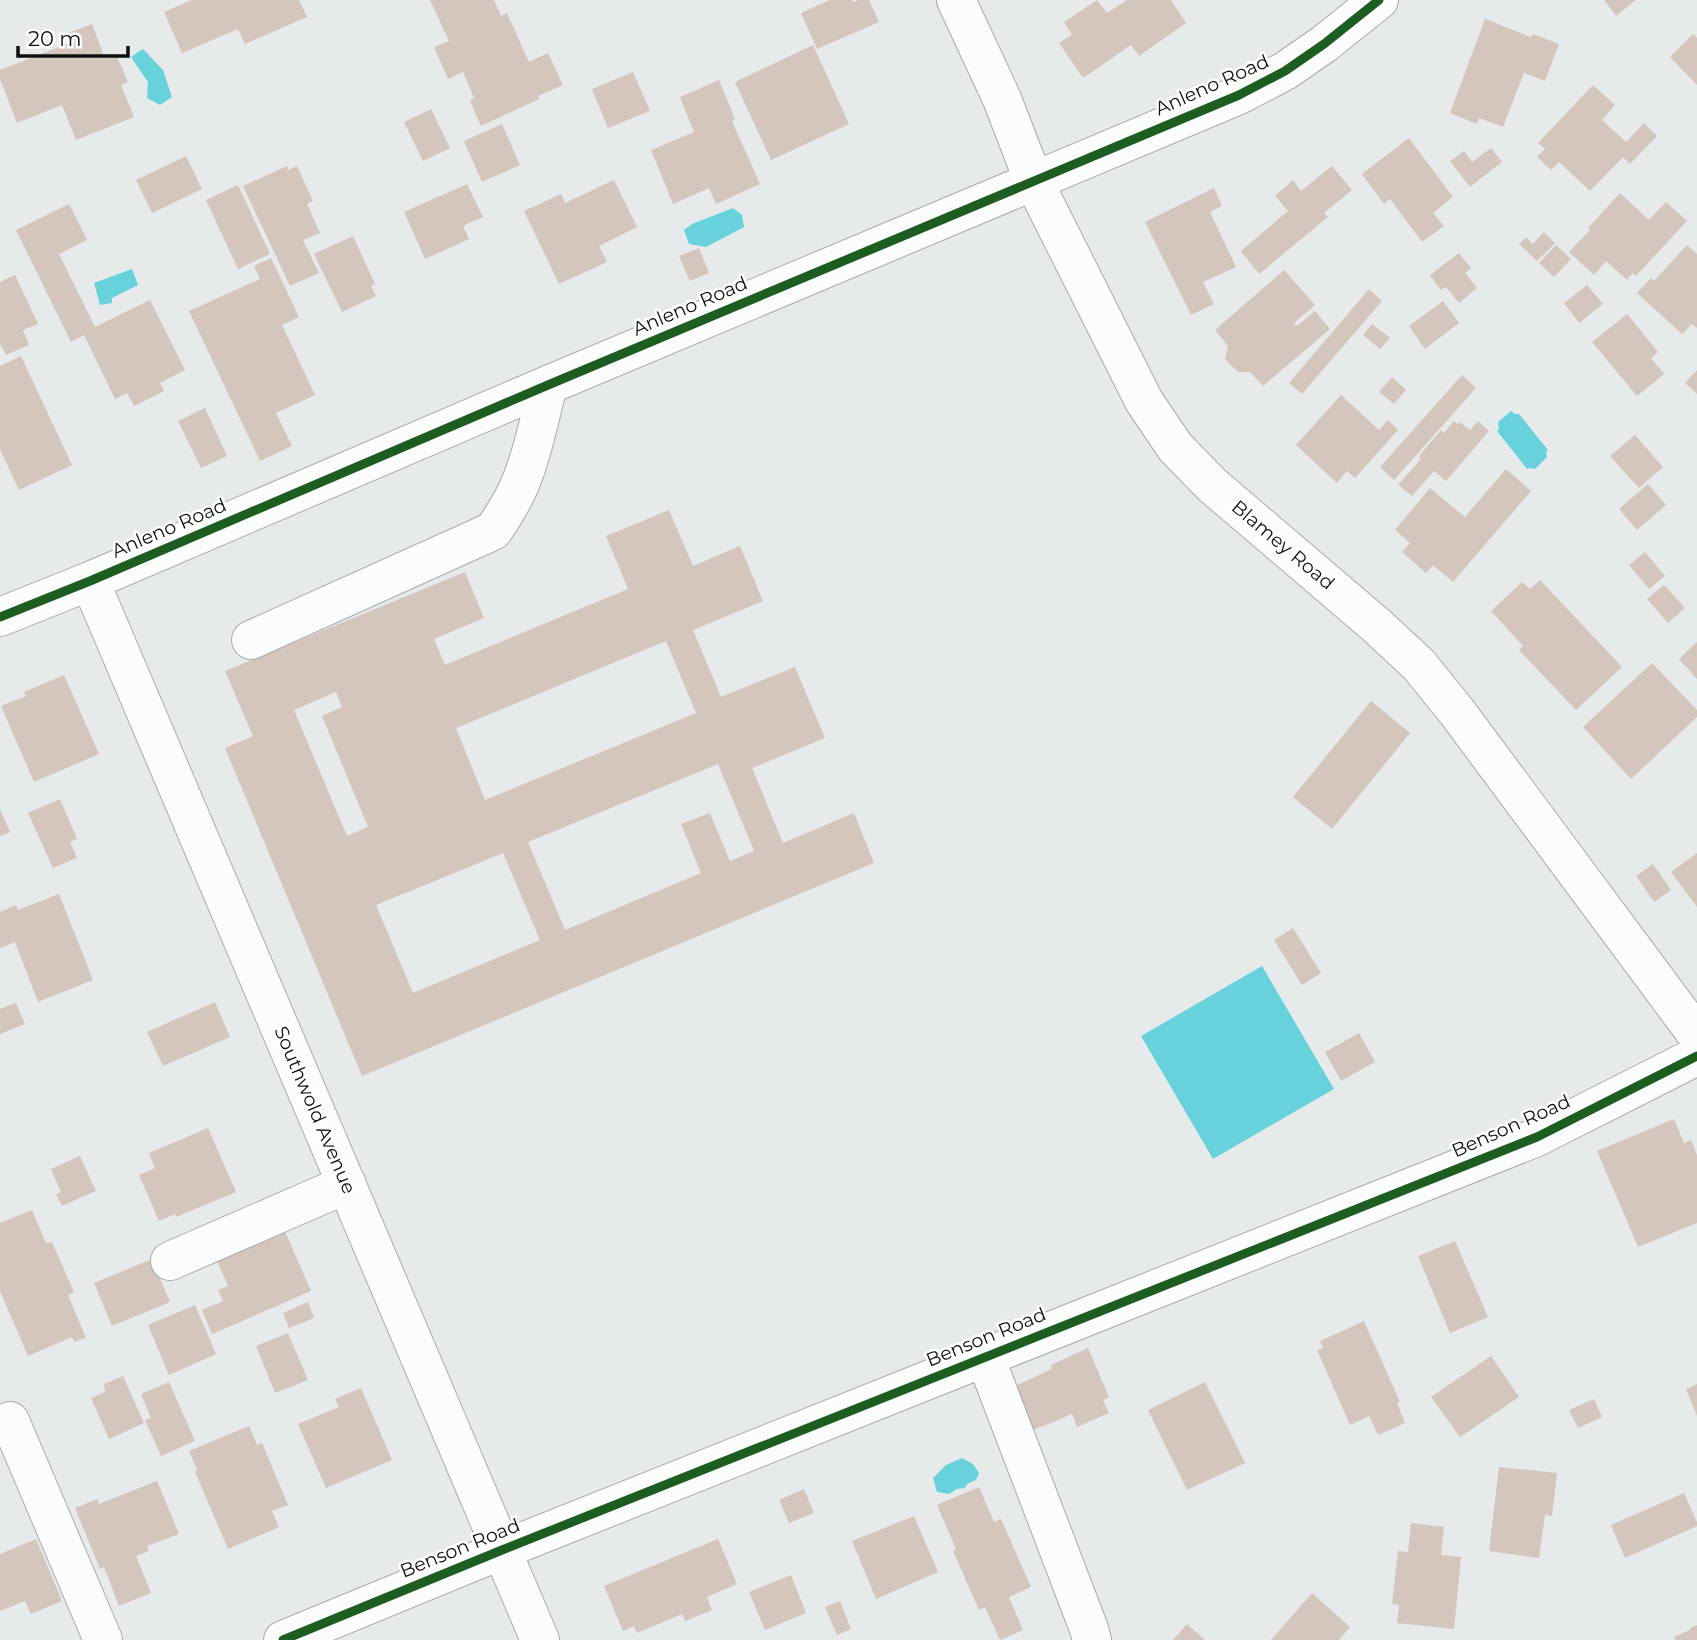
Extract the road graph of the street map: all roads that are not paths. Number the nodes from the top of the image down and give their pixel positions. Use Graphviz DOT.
graph roads {
  1 [pos="956,0"];
  2 [pos="1379,0"];
  3 [pos="1034,182"];
  4 [pos="548,384"];
  5 [pos="90,581"];
  6 [pos="0,617"];
  7 [pos="251,640"];
  8 [pos="1697,1035"];
  9 [pos="1697,1056"];
  10 [pos="347,1184"];
  11 [pos="170,1261"];
  12 [pos="985,1357"];
  13 [pos="10,1421"];
  14 [pos="502,1550"];
  15 [pos="103,1640"];
  16 [pos="283,1640"];
  17 [pos="540,1640"];
  18 [pos="1092,1640"];
  1 -- 3 [label="street, Blamey Road"];
  2 -- 3 [label="street, Anleno Road"];
  3 -- 4 [label="street, Anleno Road"];
  3 -- 8 [label="street, Blamey Road"];
  4 -- 5 [label="street, Anleno Road"];
  4 -- 7 [label="street"];
  5 -- 6 [label="street, Anleno Road"];
  5 -- 10 [label="street, Southwold Avenue"];
  9 -- 12 [label="street, Benson Road"];
  10 -- 11 [label="street"];
  10 -- 14 [label="street, Southwold Avenue"];
  12 -- 14 [label="street, Benson Road"];
  12 -- 18 [label="street"];
  13 -- 15 [label="street"];
  14 -- 16 [label="street, Benson Road"];
  14 -- 17 [label="street, Southwold Avenue"];
}
